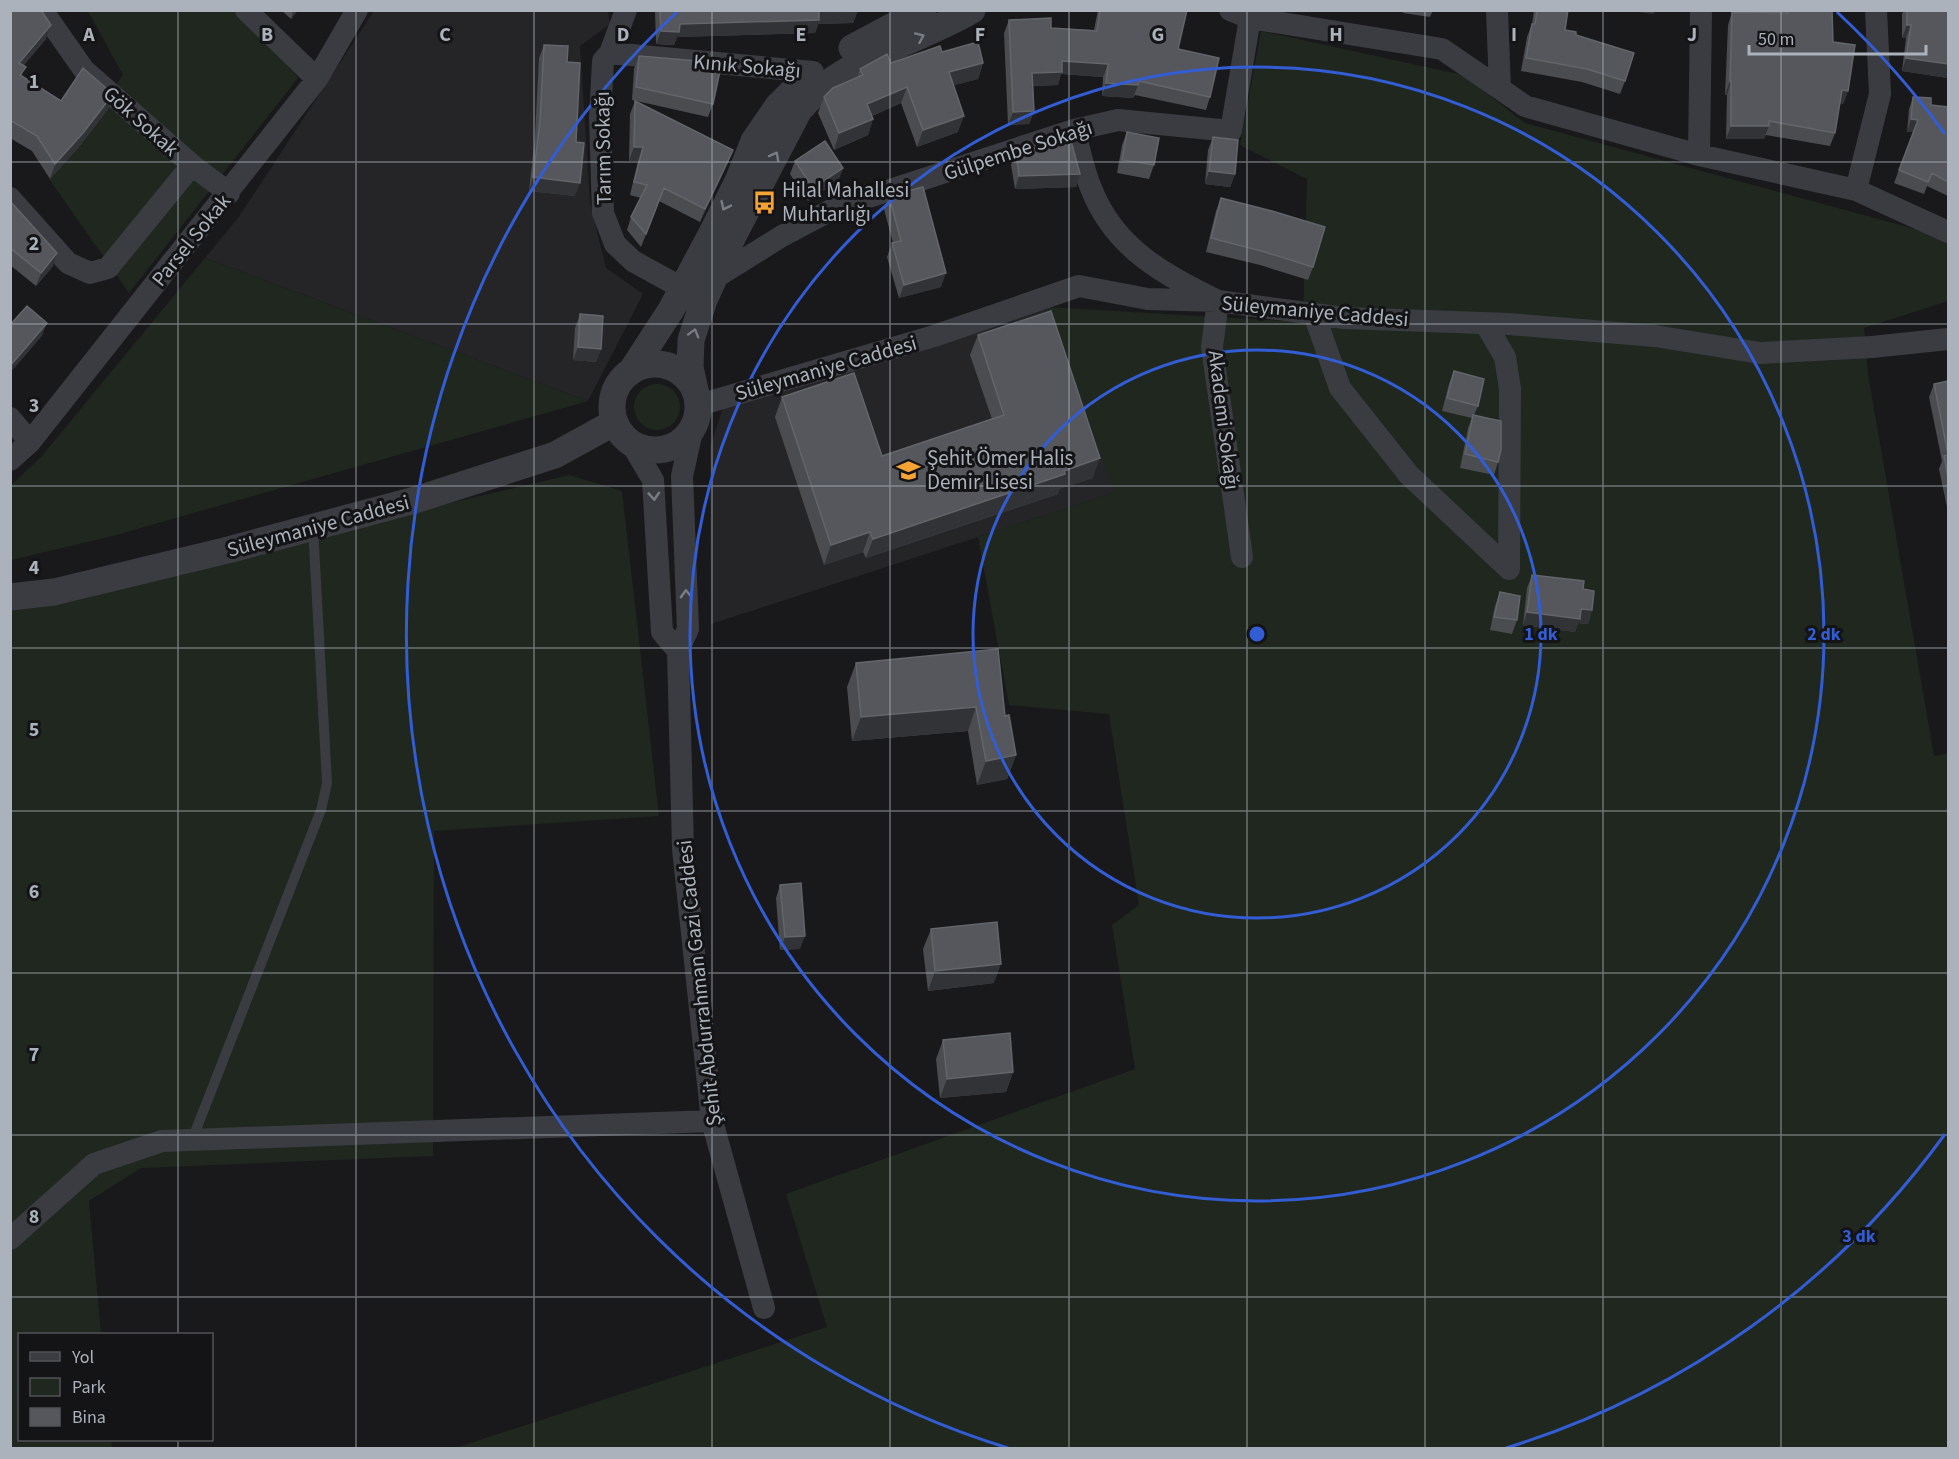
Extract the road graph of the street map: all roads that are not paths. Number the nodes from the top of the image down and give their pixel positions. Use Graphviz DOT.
graph roads {
  1 [pos="42,10"];
  2 [pos="246,10"];
  3 [pos="357,10"];
  4 [pos="626,10"];
  5 [pos="923,10"];
  6 [pos="972,10"];
  7 [pos="1497,10"];
  8 [pos="1701,10"];
  9 [pos="1876,10"];
  10 [pos="1240,14"];
  11 [pos="610,53"];
  12 [pos="813,72"];
  13 [pos="317,79"];
  14 [pos="1500,89"];
  15 [pos="1074,130"];
  16 [pos="1699,155"];
  17 [pos="192,165"];
  18 [pos="1856,190"];
  19 [pos="229,193"];
  20 [pos="10,198"];
  21 [pos="1948,232"];
  22 [pos="713,279"];
  23 [pos="682,288"];
  24 [pos="1218,301"];
  25 [pos="1314,314"];
  26 [pos="1485,323"];
  27 [pos="1948,324"];
  28 [pos="1940,340"];
  29 [pos="632,370"];
  30 [pos="697,397"];
  31 [pos="10,418"];
  32 [pos="615,422"];
  33 [pos="692,431"];
  34 [pos="30,442"];
  35 [pos="631,443"];
  36 [pos="10,460"];
  37 [pos="313,527"];
  38 [pos="1242,557"];
  39 [pos="10,597"];
  40 [pos="678,651"];
  41 [pos="712,1121"];
  42 [pos="192,1140"];
  43 [pos="10,1239"];
  44 [pos="764,1308"];
  1 -- 17 [label="street, Gök Sokak"];
  2 -- 13 [label="street"];
  3 -- 13 [label="street, Parsel Sokak"];
  4 -- 11 [label="street, Tarım Sokağı"];
  5 -- 12 [label="street"];
  22 -- 6 [label="street, one-way"];
  7 -- 14 [label="street"];
  8 -- 16 [label="street"];
  9 -- 18 [label="street"];
  10 -- 14 [label="street"];
  10 -- 15 [label="street, Gülpembe Sokağı"];
  11 -- 12 [label="street, Kınık Sokağı"];
  11 -- 23 [label="street, Tarım Sokağı"];
  12 -- 23 [label="street, one-way"];
  13 -- 19 [label="street, Parsel Sokak"];
  14 -- 16 [label="street"];
  15 -- 22 [label="street, Gülpembe Sokağı"];
  15 -- 24 [label="street"];
  16 -- 18 [label="street"];
  17 -- 19 [label="street, Gök Sokak"];
  17 -- 20 [label="street"];
  18 -- 21 [label="street"];
  19 -- 34 [label="street, Parsel Sokak"];
  30 -- 22 [label="street, one-way"];
  23 -- 29 [label="street"];
  24 -- 25 [label="street, Süleymaniye Caddesi"];
  24 -- 30 [label="street, Süleymaniye Caddesi"];
  24 -- 38 [label="street, Akademi Sokağı"];
  25 -- 26 [label="street, Süleymaniye Caddesi"];
  25 -- 26 [label="street"];
  26 -- 28 [label="street, Süleymaniye Caddesi"];
  27 -- 28 [label="street"];
  29 -- 30 [label="street"];
  29 -- 32 [label="street"];
  30 -- 33 [label="street"];
  31 -- 34 [label="street"];
  32 -- 35 [label="street"];
  32 -- 37 [label="street, Süleymaniye Caddesi"];
  33 -- 35 [label="street"];
  40 -- 33 [label="street, one-way"];
  34 -- 36 [label="street, Parsel Sokak"];
  35 -- 40 [label="street, one-way"];
  37 -- 39 [label="street, Süleymaniye Caddesi"];
  37 -- 42 [label="lane"];
  40 -- 41 [label="street, Şehit Abdurrahman Gazi Caddesi"];
  41 -- 42 [label="street"];
  41 -- 44 [label="street, Şehit Abdurrahman Gazi Caddesi"];
  42 -- 43 [label="street"];
}
